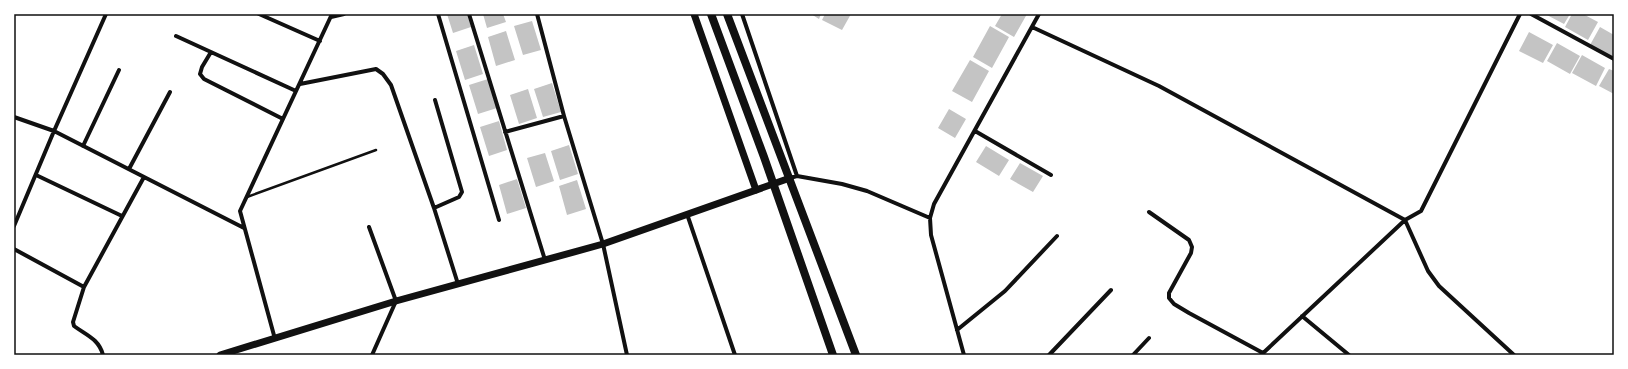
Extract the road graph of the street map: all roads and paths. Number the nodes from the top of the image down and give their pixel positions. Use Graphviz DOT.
graph roads {
  1 [pos="106,14"];
  2 [pos="259,14"];
  3 [pos="344,14"];
  4 [pos="438,14"];
  5 [pos="469,14"];
  6 [pos="537,14"];
  7 [pos="694,14"];
  8 [pos="711,14"];
  9 [pos="727,14"];
  10 [pos="742,14"];
  11 [pos="1039,14"];
  12 [pos="1520,14"];
  13 [pos="1531,14"];
  14 [pos="332,16"];
  15 [pos="1032,27"];
  16 [pos="176,36"];
  17 [pos="320,41"];
  18 [pos="211,52"];
  19 [pos="1614,59"];
  20 [pos="119,70"];
  21 [pos="300,84"];
  22 [pos="296,91"];
  23 [pos="170,92"];
  24 [pos="435,100"];
  25 [pos="564,116"];
  26 [pos="14,117"];
  27 [pos="283,119"];
  28 [pos="54,131"];
  29 [pos="975,131"];
  30 [pos="505,132"];
  31 [pos="83,146"];
  32 [pos="376,150"];
  33 [pos="129,169"];
  34 [pos="36,175"];
  35 [pos="1051,175"];
  36 [pos="144,177"];
  37 [pos="793,177"];
  38 [pos="773,183"];
  39 [pos="756,190"];
  40 [pos="246,198"];
  41 [pos="434,208"];
  42 [pos="1149,212"];
  43 [pos="687,214"];
  44 [pos="122,216"];
  45 [pos="930,218"];
  46 [pos="500,220"];
  47 [pos="1405,220"];
  48 [pos="14,226"];
  49 [pos="369,227"];
  50 [pos="244,228"];
  51 [pos="1058,236"];
  52 [pos="603,244"];
  53 [pos="14,249"];
  54 [pos="545,260"];
  55 [pos="458,284"];
  56 [pos="84,287"];
  57 [pos="1111,290"];
  58 [pos="396,301"];
  59 [pos="1302,316"];
  60 [pos="957,330"];
  61 [pos="1149,338"];
  62 [pos="276,339"];
  63 [pos="1262,354"];
  64 [pos="103,355"];
  65 [pos="220,355"];
  66 [pos="372,355"];
  67 [pos="627,355"];
  68 [pos="735,355"];
  69 [pos="833,355"];
  70 [pos="856,355"];
  71 [pos="964,355"];
  72 [pos="1050,355"];
  73 [pos="1133,355"];
  74 [pos="1349,355"];
  75 [pos="1514,355"];
  1 -- 28 [label="street"];
  2 -- 17 [label="street"];
  3 -- 14 [label="street"];
  4 -- 46 [label="street"];
  5 -- 30 [label="street"];
  6 -- 25 [label="street"];
  7 -- 39 [label="main road"];
  8 -- 38 [label="main road"];
  9 -- 37 [label="main road"];
  10 -- 37 [label="street"];
  11 -- 15 [label="street"];
  12 -- 47 [label="street"];
  13 -- 19 [label="street"];
  14 -- 17 [label="street"];
  15 -- 29 [label="street"];
  15 -- 47 [label="street"];
  16 -- 18 [label="street"];
  17 -- 21 [label="street"];
  18 -- 22 [label="street"];
  18 -- 27 [label="street"];
  20 -- 31 [label="street"];
  21 -- 22 [label="street"];
  21 -- 41 [label="street"];
  22 -- 27 [label="street"];
  23 -- 33 [label="street"];
  24 -- 41 [label="street"];
  25 -- 30 [label="street"];
  25 -- 52 [label="street"];
  26 -- 28 [label="street"];
  27 -- 40 [label="street"];
  28 -- 31 [label="street"];
  28 -- 34 [label="street"];
  29 -- 35 [label="street"];
  29 -- 45 [label="street"];
  30 -- 54 [label="street"];
  31 -- 33 [label="street"];
  32 -- 40 [label="lane"];
  33 -- 36 [label="street"];
  34 -- 44 [label="street"];
  34 -- 48 [label="street"];
  36 -- 44 [label="street"];
  36 -- 50 [label="street"];
  37 -- 38 [label="main road"];
  37 -- 45 [label="street"];
  37 -- 70 [label="main road"];
  38 -- 39 [label="main road"];
  38 -- 69 [label="main road"];
  39 -- 43 [label="main road"];
  40 -- 50 [label="street"];
  41 -- 55 [label="street"];
  42 -- 63 [label="street"];
  43 -- 52 [label="main road"];
  43 -- 68 [label="street"];
  44 -- 56 [label="street"];
  45 -- 60 [label="street"];
  47 -- 59 [label="street"];
  47 -- 75 [label="street"];
  49 -- 58 [label="street"];
  50 -- 62 [label="street"];
  51 -- 60 [label="street"];
  52 -- 54 [label="main road"];
  52 -- 67 [label="street"];
  53 -- 56 [label="street"];
  54 -- 55 [label="main road"];
  55 -- 58 [label="main road"];
  56 -- 64 [label="street"];
  57 -- 72 [label="street"];
  58 -- 62 [label="main road"];
  58 -- 66 [label="street"];
  59 -- 63 [label="street"];
  59 -- 74 [label="street"];
  60 -- 71 [label="street"];
  61 -- 73 [label="street"];
  62 -- 65 [label="main road"];
}
